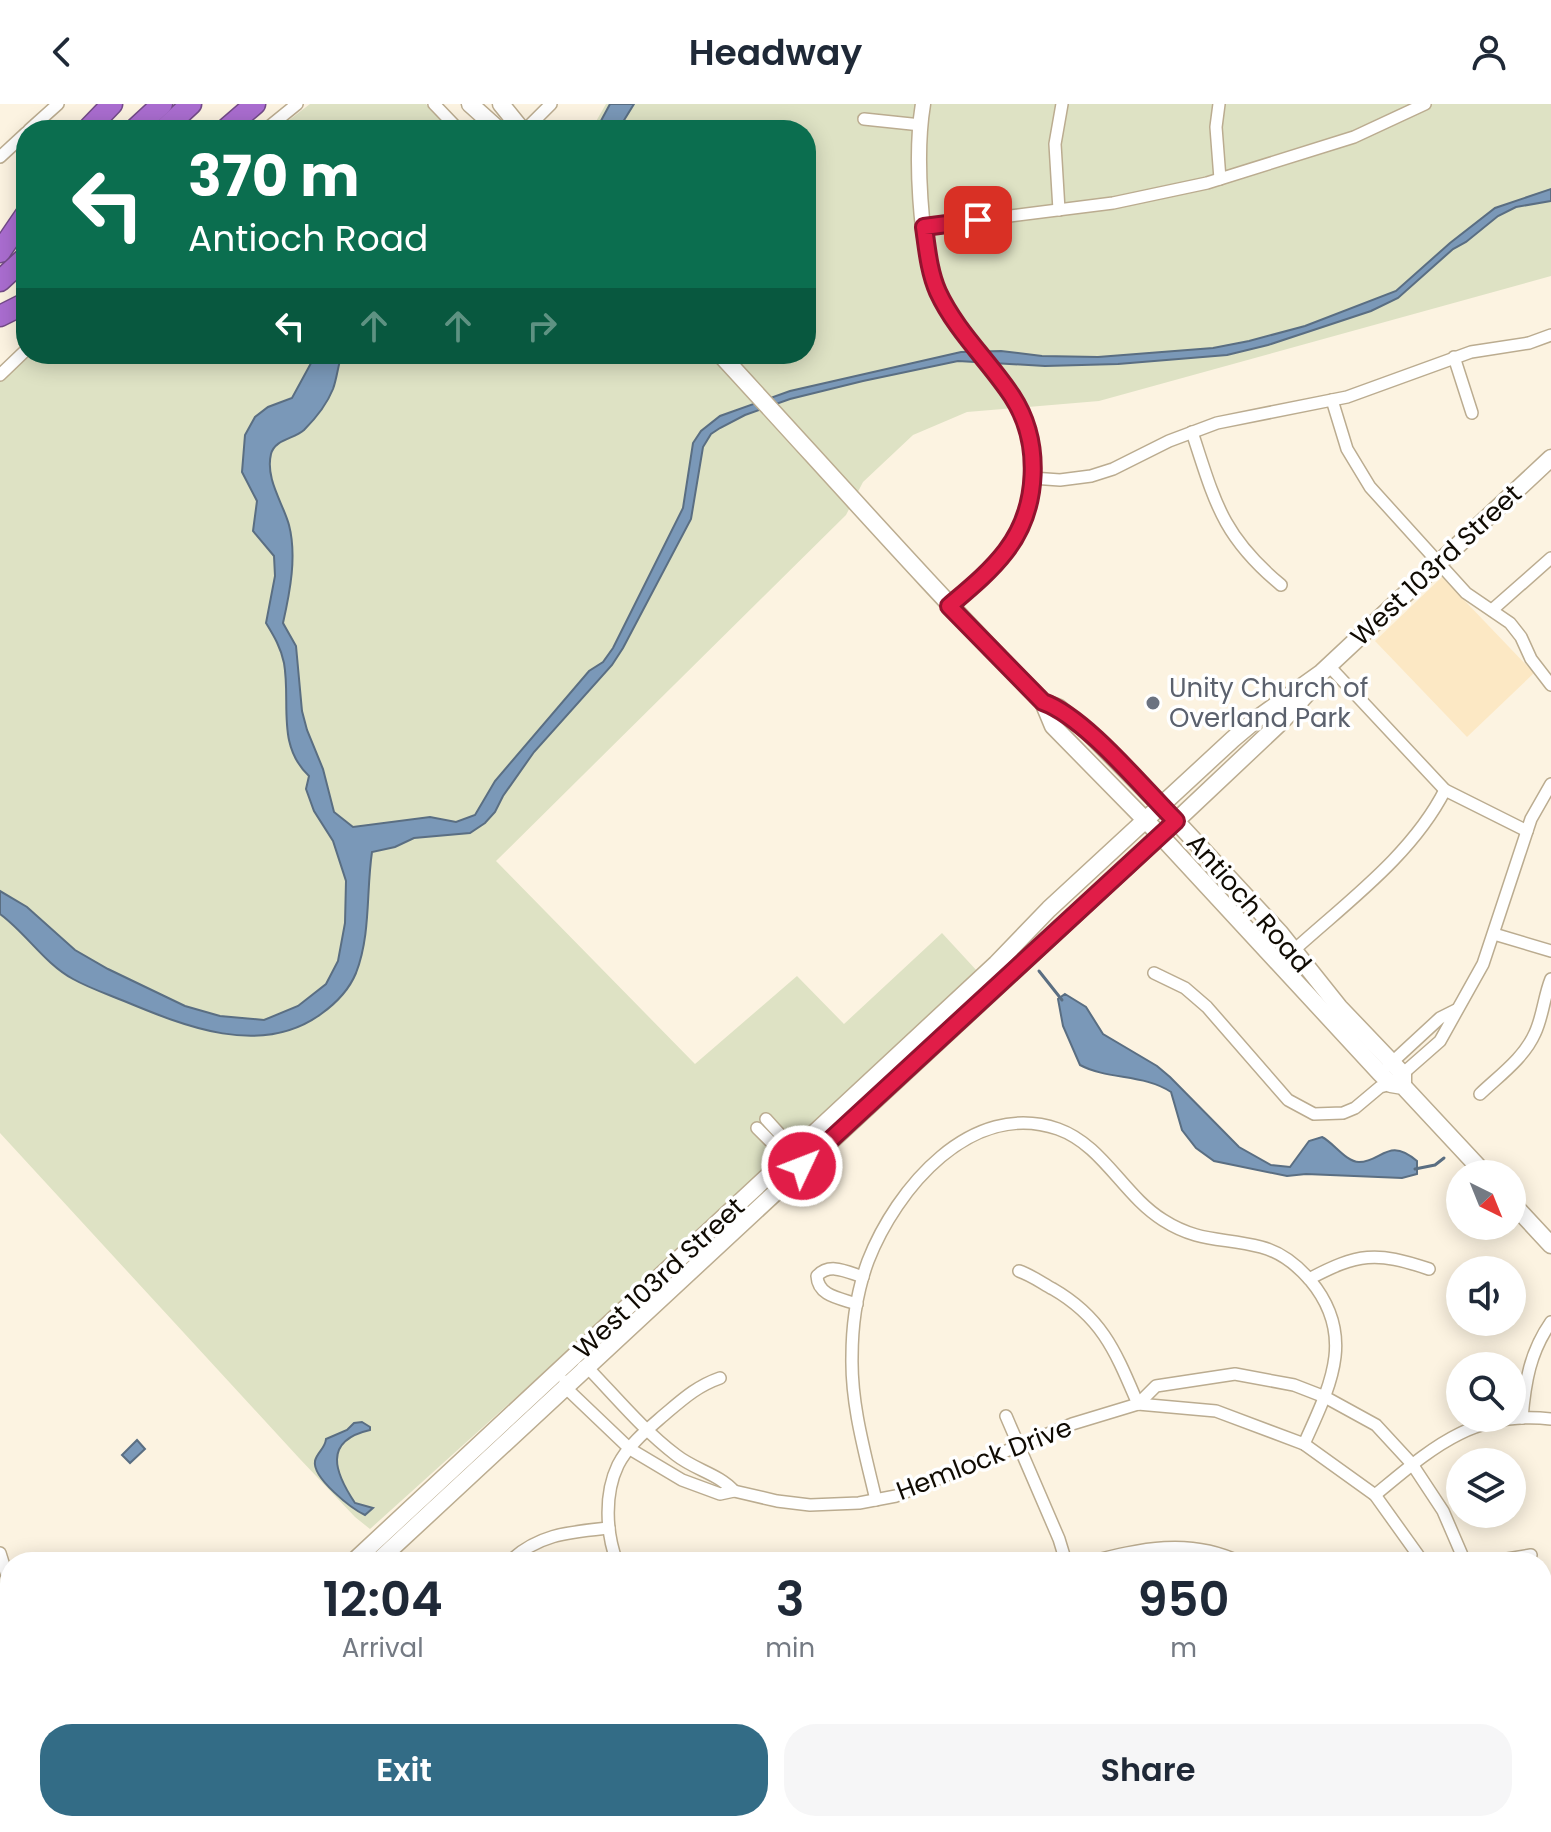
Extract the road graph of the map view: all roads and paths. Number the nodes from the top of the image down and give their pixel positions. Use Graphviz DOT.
graph roads {
  1 [pos="58,104"];
  2 [pos="112,104"];
  3 [pos="162,104"];
  4 [pos="191,104"];
  5 [pos="255,104"];
  6 [pos="297,104"];
  7 [pos="434,104"];
  8 [pos="470,104"];
  9 [pos="501,104"];
  10 [pos="551,104"];
  11 [pos="923,104"];
  12 [pos="1062,104"];
  13 [pos="1219,104"];
  14 [pos="1425,104"];
  15 [pos="864,119"];
  16 [pos="41,120"];
  17 [pos="97,120"];
  18 [pos="145,120"];
  19 [pos="174,120"];
  20 [pos="237,120"];
  21 [pos="277,120"];
  22 [pos="449,120"];
  23 [pos="488,120"];
  24 [pos="515,120"];
  25 [pos="534,120"];
  26 [pos="921,125"];
  27 [pos="16,143"];
  28 [pos="0,157"];
  29 [pos="1220,179"];
  30 [pos="1059,210"];
  31 [pos="924,227"];
  32 [pos="16,229"];
  33 [pos="16,238"];
  34 [pos="0,253"];
  35 [pos="16,266"];
  36 [pos="0,281"];
  37 [pos="1551,335"];
  38 [pos="1454,357"];
  39 [pos="16,360"];
  40 [pos="729,364"];
  41 [pos="0,375"];
  42 [pos="1332,400"];
  43 [pos="1472,413"];
  44 [pos="1192,432"];
  45 [pos="1551,458"];
  46 [pos="1032,478"];
  47 [pos="1551,558"];
  48 [pos="1439,563"];
  49 [pos="1281,585"];
  50 [pos="949,606"];
  51 [pos="1492,610"];
  52 [pos="1325,669"];
  53 [pos="1551,685"];
  54 [pos="1043,702"];
  55 [pos="1276,705"];
  56 [pos="1297,705"];
  57 [pos="1551,784"];
  58 [pos="1445,790"];
  59 [pos="1161,806"];
  60 [pos="1145,820"];
  61 [pos="1176,821"];
  62 [pos="1527,831"];
  63 [pos="1160,835"];
  64 [pos="1494,934"];
  65 [pos="1293,951"];
  66 [pos="1551,951"];
  67 [pos="1154,973"];
  68 [pos="1551,979"];
  69 [pos="1456,1010"];
  70 [pos="1392,1078"];
  71 [pos="1480,1094"];
  72 [pos="762,1124"];
  73 [pos="794,1159"];
  74 [pos="1471,1160"];
  75 [pos="1526,1218"];
  76 [pos="1551,1245"];
  77 [pos="1429,1269"];
  78 [pos="1019,1271"];
  79 [pos="863,1277"];
  80 [pos="1309,1279"];
  81 [pos="857,1304"];
  82 [pos="1551,1322"];
  83 [pos="566,1366"];
  84 [pos="587,1367"];
  85 [pos="720,1378"];
  86 [pos="565,1387"];
  87 [pos="1526,1388"];
  88 [pos="1325,1397"];
  89 [pos="1138,1404"];
  90 [pos="1006,1416"];
  91 [pos="1526,1418"];
  92 [pos="1551,1419"];
  93 [pos="647,1430"];
  94 [pos="1465,1432"];
  95 [pos="1304,1444"];
  96 [pos="1020,1446"];
  97 [pos="630,1449"];
  98 [pos="1412,1464"];
  99 [pos="734,1491"];
  100 [pos="1375,1495"];
  101 [pos="876,1500"];
  102 [pos="609,1528"];
  103 [pos="364,1552"];
  104 [pos="388,1552"];
  105 [pos="521,1552"];
  106 [pos="615,1552"];
  107 [pos="1063,1552"];
  108 [pos="1134,1552"];
  109 [pos="1212,1552"];
  110 [pos="1416,1552"];
  111 [pos="1461,1552"];
  1 -- 16 [label="street"];
  2 -- 17 [label="highway"];
  3 -- 18 [label="highway"];
  4 -- 19 [label="highway"];
  5 -- 20 [label="highway"];
  6 -- 21 [label="street"];
  7 -- 22 [label="street"];
  8 -- 23 [label="main road"];
  9 -- 24 [label="main road"];
  10 -- 25 [label="street"];
  11 -- 26 [label="street"];
  12 -- 30 [label="street"];
  13 -- 29 [label="street"];
  14 -- 29 [label="street"];
  15 -- 26 [label="street"];
  26 -- 31 [label="street"];
  27 -- 28 [label="street"];
  29 -- 30 [label="street"];
  30 -- 31 [label="street"];
  31 -- 46 [label="street"];
  32 -- 34 [label="highway"];
  33 -- 34 [label="highway"];
  35 -- 36 [label="highway"];
  37 -- 38 [label="street"];
  38 -- 42 [label="street"];
  38 -- 43 [label="street"];
  39 -- 41 [label="street"];
  40 -- 50 [label="main road, Antioch Road"];
  42 -- 44 [label="street"];
  42 -- 48 [label="street"];
  44 -- 46 [label="street"];
  44 -- 49 [label="street"];
  45 -- 48 [label="main road, West 103rd Street"];
  46 -- 50 [label="street"];
  47 -- 51 [label="street"];
  48 -- 51 [label="street"];
  48 -- 52 [label="main road, West 103rd Street"];
  50 -- 54 [label="main road, Antioch Road"];
  51 -- 53 [label="street"];
  52 -- 55 [label="main road, West 103rd Street"];
  52 -- 56 [label="main road, West 103rd Street"];
  52 -- 58 [label="street"];
  54 -- 59 [label="main road, Antioch Road"];
  54 -- 60 [label="main road, Antioch Road"];
  55 -- 56 [label="main road"];
  55 -- 59 [label="main road, West 103rd Street"];
  56 -- 61 [label="main road, West 103rd Street"];
  57 -- 62 [label="street"];
  58 -- 62 [label="street"];
  58 -- 65 [label="street"];
  59 -- 60 [label="main road, West 103rd Street"];
  59 -- 61 [label="main road, Antioch Road"];
  60 -- 63 [label="main road, Antioch Road"];
  60 -- 73 [label="main road, West 103rd Street"];
  61 -- 63 [label="main road, West 103rd Street"];
  61 -- 65 [label="main road, Antioch Road"];
  62 -- 64 [label="street"];
  63 -- 70 [label="main road, Antioch Road"];
  63 -- 73 [label="main road, West 103rd Street"];
  64 -- 66 [label="street"];
  64 -- 69 [label="street"];
  65 -- 70 [label="main road, Antioch Road"];
  67 -- 70 [label="street"];
  68 -- 71 [label="street"];
  69 -- 70 [label="street"];
  69 -- 70 [label="street"];
  70 -- 74 [label="main road, Antioch Road"];
  72 -- 73 [label="street"];
  73 -- 83 [label="main road, West 103rd Street"];
  73 -- 84 [label="main road, West 103rd Street"];
  75 -- 76 [label="main road"];
  77 -- 80 [label="street"];
  78 -- 89 [label="street"];
  79 -- 80 [label="street"];
  79 -- 81 [label="street"];
  79 -- 81 [label="street"];
  80 -- 88 [label="street"];
  81 -- 101 [label="street"];
  82 -- 87 [label="street"];
  83 -- 84 [label="street"];
  83 -- 86 [label="street"];
  83 -- 103 [label="main road, West 103rd Street"];
  84 -- 86 [label="main road, West 103rd Street"];
  84 -- 93 [label="street, Hemlock Drive"];
  85 -- 93 [label="street"];
  86 -- 97 [label="street, Hemlock Drive"];
  86 -- 104 [label="main road, West 103rd Street"];
  88 -- 89 [label="street, Hemlock Drive"];
  88 -- 95 [label="street"];
  88 -- 98 [label="street, Hemlock Drive"];
  89 -- 95 [label="street, Hemlock Drive"];
  89 -- 96 [label="street, Hemlock Drive"];
  90 -- 96 [label="street"];
  91 -- 92 [label="street"];
  93 -- 97 [label="street"];
  93 -- 99 [label="street, Hemlock Drive"];
  94 -- 98 [label="street"];
  95 -- 100 [label="street, Hemlock Drive"];
  96 -- 101 [label="street, Hemlock Drive"];
  96 -- 107 [label="street"];
  97 -- 99 [label="street, Hemlock Drive"];
  97 -- 102 [label="street"];
  98 -- 100 [label="street"];
  98 -- 111 [label="street, Hemlock Drive"];
  99 -- 101 [label="street, Hemlock Drive"];
  100 -- 110 [label="street, Hemlock Drive"];
  102 -- 105 [label="street"];
  102 -- 106 [label="street"];
  108 -- 109 [label="street"];
}
